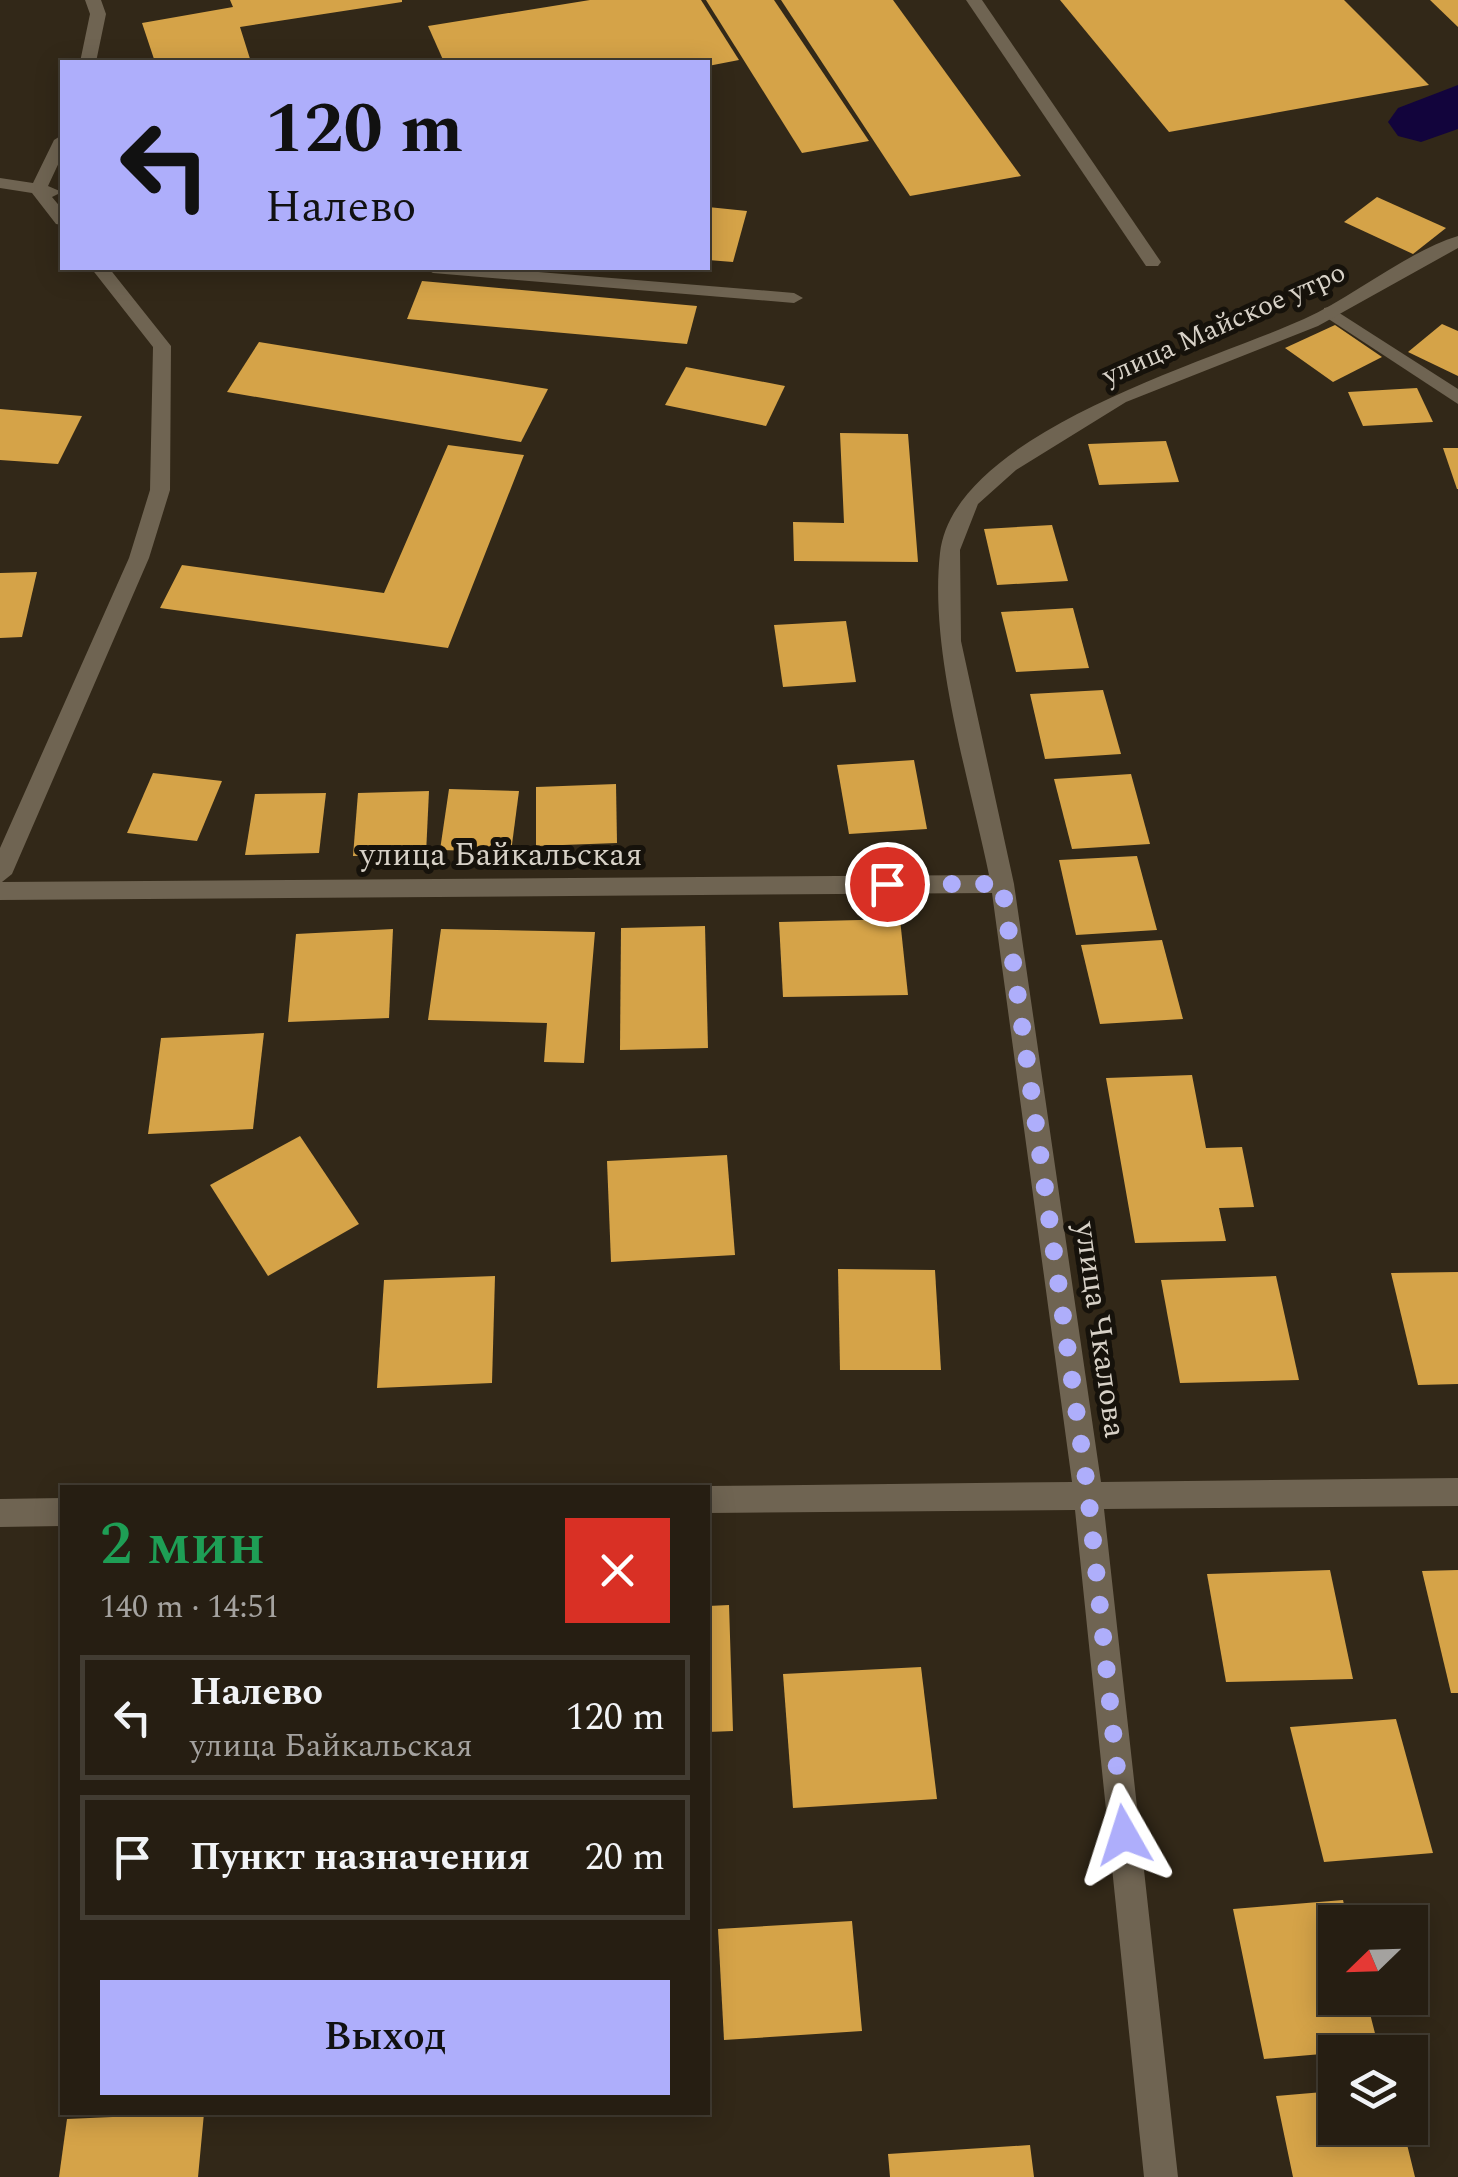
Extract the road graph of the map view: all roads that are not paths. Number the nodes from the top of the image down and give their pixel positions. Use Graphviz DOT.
graph roads {
  1 [pos="93,0"];
  2 [pos="974,0"];
  3 [pos="88,60"];
  4 [pos="60,144"];
  5 [pos="0,183"];
  6 [pos="38,190"];
  7 [pos="60,194"];
  8 [pos="60,218"];
  9 [pos="1458,241"];
  10 [pos="1152,262"];
  11 [pos="102,270"];
  12 [pos="457,270"];
  13 [pos="794,298"];
  14 [pos="1330,312"];
  15 [pos="1458,398"];
  16 [pos="969,501"];
  17 [pos="0,874"];
  18 [pos="1002,884"];
  19 [pos="0,891"];
  20 [pos="1458,1492"];
  21 [pos="1088,1493"];
  22 [pos="710,1500"];
  23 [pos="60,1512"];
  24 [pos="0,1513"];
  25 [pos="1161,2177"];
  1 -- 3 [label="street"];
  2 -- 10 [label="street"];
  4 -- 6 [label="street"];
  5 -- 6 [label="street"];
  6 -- 7 [label="street"];
  6 -- 8 [label="street"];
  9 -- 14 [label="street, улица Майское утро"];
  11 -- 17 [label="street"];
  12 -- 13 [label="street"];
  14 -- 15 [label="street"];
  14 -- 16 [label="street, улица Майское утро"];
  16 -- 18 [label="street, улица Чкалова"];
  18 -- 19 [label="street, улица Байкальская"];
  18 -- 21 [label="street, улица Чкалова"];
  20 -- 21 [label="street"];
  21 -- 22 [label="street"];
  21 -- 25 [label="street, улица Чкалова"];
  23 -- 24 [label="street"];
}
